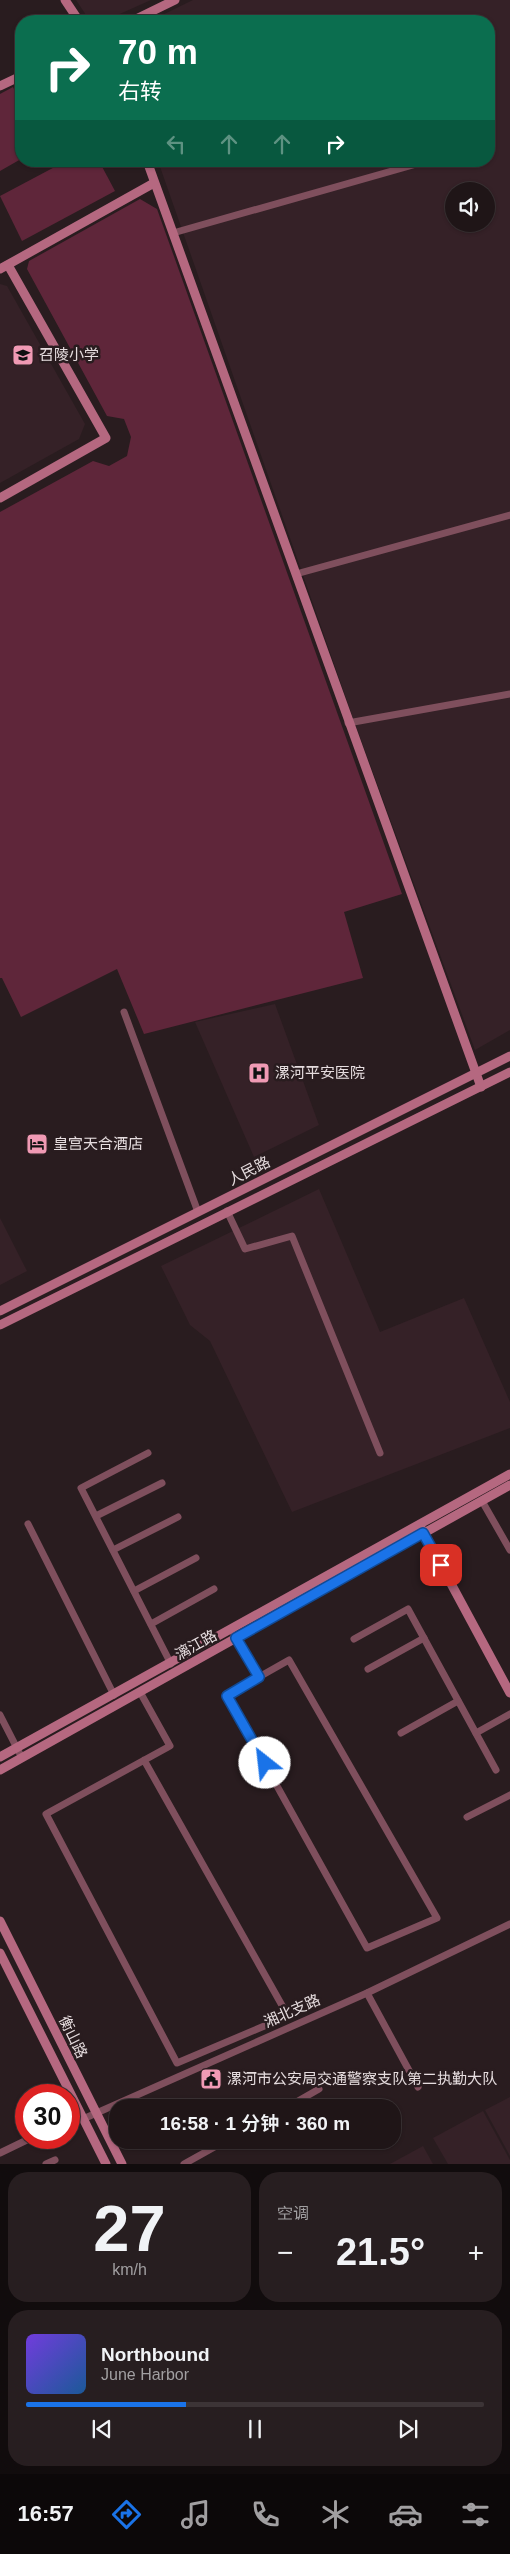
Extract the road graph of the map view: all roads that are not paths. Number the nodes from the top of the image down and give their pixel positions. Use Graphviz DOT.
graph roads {
  1 [pos="65,0"];
  2 [pos="175,0"];
  3 [pos="75,15"];
  4 [pos="144,15"];
  5 [pos="15,79"];
  6 [pos="0,86"];
  7 [pos="149,167"];
  8 [pos="407,167"];
  9 [pos="154,183"];
  10 [pos="173,233"];
  11 [pos="4,267"];
  12 [pos="0,498"];
  13 [pos="510,514"];
  14 [pos="296,574"];
  15 [pos="510,694"];
  16 [pos="348,723"];
  17 [pos="124,1012"];
  18 [pos="510,1056"];
  19 [pos="476,1072"];
  20 [pos="510,1072"];
  21 [pos="481,1087"];
  22 [pos="227,1211"];
  23 [pos="198,1212"];
  24 [pos="0,1311"];
  25 [pos="0,1325"];
  26 [pos="148,1453"];
  27 [pos="380,1453"];
  28 [pos="510,1474"];
  29 [pos="162,1483"];
  30 [pos="510,1485"];
  31 [pos="482,1501"];
  32 [pos="96,1516"];
  33 [pos="178,1517"];
  34 [pos="28,1524"];
  35 [pos="421,1529"];
  36 [pos="113,1550"];
  37 [pos="510,1550"];
  38 [pos="196,1558"];
  39 [pos="214,1589"];
  40 [pos="134,1591"];
  41 [pos="151,1624"];
  42 [pos="233,1634"];
  43 [pos="424,1638"];
  44 [pos="354,1640"];
  45 [pos="171,1664"];
  46 [pos="368,1669"];
  47 [pos="259,1677"];
  48 [pos="140,1692"];
  49 [pos="510,1693"];
  50 [pos="114,1695"];
  51 [pos="458,1701"];
  52 [pos="510,1714"];
  53 [pos="0,1715"];
  54 [pos="400,1733"];
  55 [pos="476,1733"];
  56 [pos="17,1748"];
  57 [pos="0,1757"];
  58 [pos="22,1758"];
  59 [pos="144,1760"];
  60 [pos="0,1770"];
  61 [pos="496,1770"];
  62 [pos="510,1795"];
  63 [pos="467,1817"];
  64 [pos="0,1922"];
  65 [pos="510,1924"];
  66 [pos="0,1953"];
  67 [pos="367,1993"];
  68 [pos="418,2087"];
  69 [pos="319,2089"];
  70 [pos="302,2099"];
  71 [pos="95,2113"];
  72 [pos="84,2118"];
  73 [pos="15,2146"];
  74 [pos="212,2149"];
  75 [pos="0,2153"];
  76 [pos="55,2160"];
  77 [pos="46,2164"];
  78 [pos="106,2164"];
  79 [pos="122,2164"];
  80 [pos="184,2164"];
  1 -- 3 [label="street"];
  2 -- 4 [label="street"];
  5 -- 6 [label="street"];
  7 -- 9 [label="street"];
  8 -- 10 [label="street"];
  9 -- 10 [label="street"];
  9 -- 11 [label="street"];
  10 -- 14 [label="street"];
  11 -- 12 [label="street"];
  13 -- 14 [label="street"];
  14 -- 16 [label="street"];
  15 -- 16 [label="street"];
  16 -- 19 [label="street"];
  17 -- 23 [label="street"];
  18 -- 19 [label="street, 人民路"];
  19 -- 21 [label="street"];
  19 -- 23 [label="street, 人民路"];
  20 -- 21 [label="street, 人民路"];
  21 -- 22 [label="street, 人民路"];
  22 -- 25 [label="street, 人民路"];
  22 -- 27 [label="street"];
  23 -- 24 [label="street, 人民路"];
  26 -- 32 [label="street"];
  28 -- 35 [label="street, 漓江路"];
  29 -- 32 [label="street"];
  30 -- 31 [label="street, 漓江路"];
  31 -- 35 [label="street, 漓江路"];
  31 -- 37 [label="street"];
  32 -- 36 [label="street"];
  33 -- 36 [label="street"];
  34 -- 50 [label="street"];
  35 -- 42 [label="street, 漓江路"];
  35 -- 49 [label="street"];
  36 -- 40 [label="street"];
  38 -- 40 [label="street"];
  39 -- 41 [label="street"];
  40 -- 41 [label="street"];
  41 -- 45 [label="street"];
  42 -- 45 [label="street, 漓江路"];
  42 -- 47 [label="street"];
  42 -- 48 [label="street, 漓江路"];
  43 -- 44 [label="street"];
  43 -- 46 [label="street"];
  43 -- 51 [label="street"];
  45 -- 50 [label="street, 漓江路"];
  47 -- 47 [label="street"];
  48 -- 58 [label="street, 漓江路"];
  48 -- 59 [label="street"];
  50 -- 56 [label="street, 漓江路"];
  51 -- 54 [label="street"];
  51 -- 55 [label="street"];
  52 -- 55 [label="street"];
  53 -- 56 [label="street"];
  55 -- 61 [label="street"];
  56 -- 57 [label="street, 漓江路"];
  56 -- 58 [label="street"];
  58 -- 60 [label="street, 漓江路"];
  59 -- 59 [label="street"];
  62 -- 63 [label="street"];
  64 -- 71 [label="street, 衡山路"];
  65 -- 67 [label="street, 湘北支路"];
  66 -- 72 [label="street, 衡山路"];
  67 -- 68 [label="street"];
  67 -- 71 [label="street, 湘北支路"];
  69 -- 70 [label="street"];
  71 -- 72 [label="street, 湘北支路"];
  71 -- 79 [label="street, 衡山路"];
  72 -- 78 [label="street, 衡山路"];
  73 -- 75 [label="street"];
  74 -- 80 [label="street"];
  76 -- 77 [label="street"];
}
